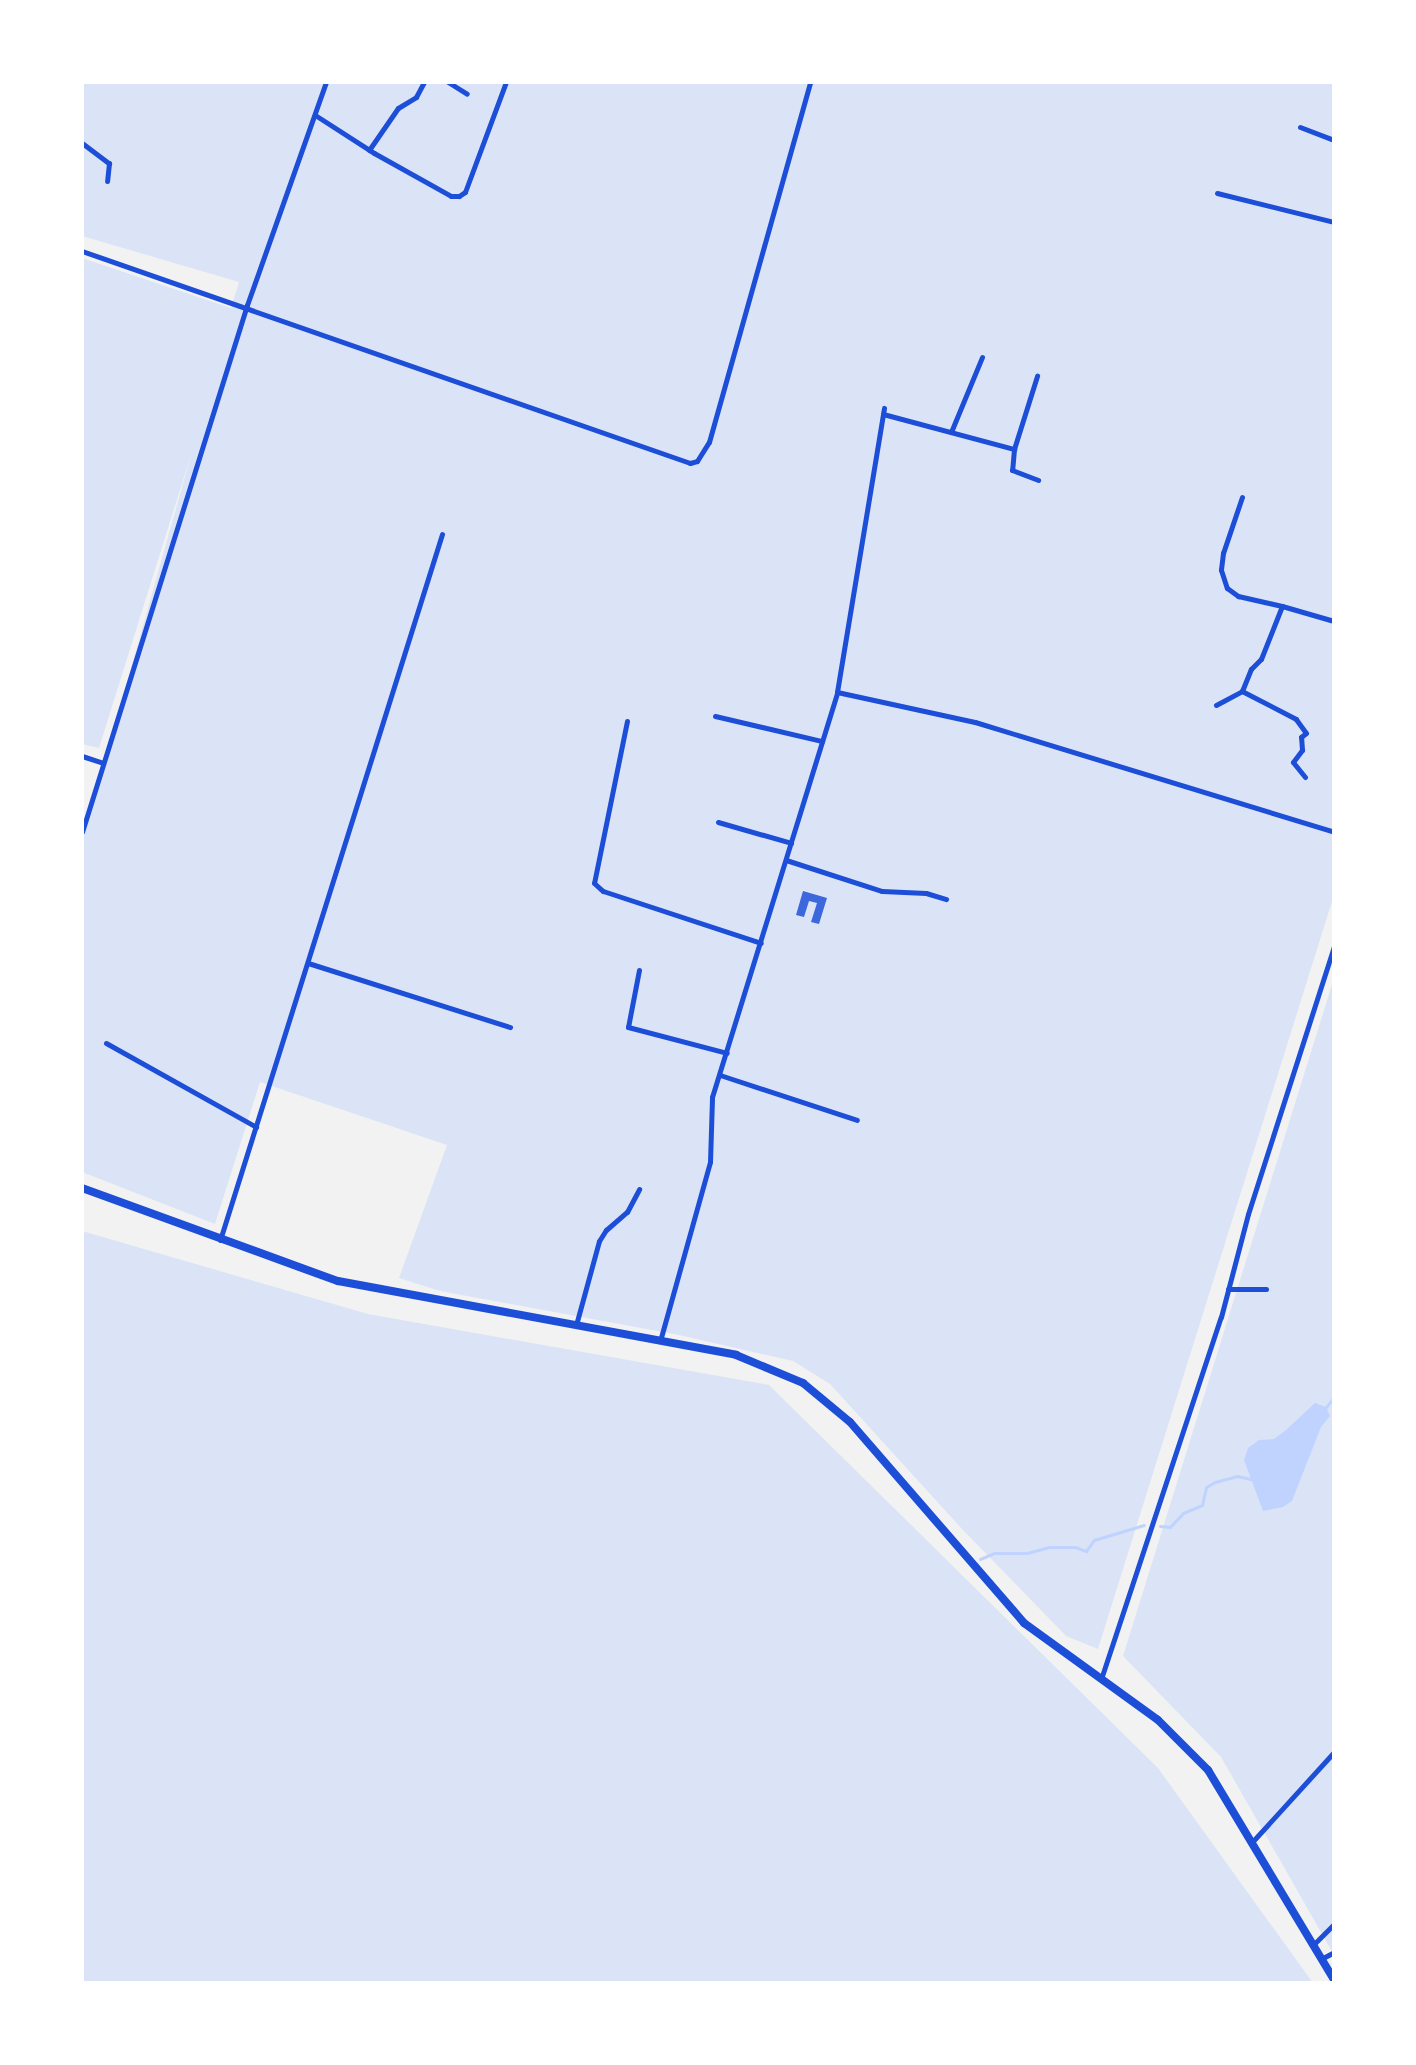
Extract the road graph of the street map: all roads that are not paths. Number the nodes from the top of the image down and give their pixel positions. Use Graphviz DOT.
graph roads {
  1 [pos="326,82"];
  2 [pos="424,82"];
  3 [pos="448,82"];
  4 [pos="506,82"];
  5 [pos="810,82"];
  6 [pos="467,94"];
  7 [pos="315,115"];
  8 [pos="1300,127"];
  9 [pos="1334,140"];
  10 [pos="82,143"];
  11 [pos="369,150"];
  12 [pos="107,181"];
  13 [pos="1217,193"];
  14 [pos="1334,222"];
  15 [pos="82,251"];
  16 [pos="247,305"];
  17 [pos="982,357"];
  18 [pos="1037,376"];
  19 [pos="1334,405"];
  20 [pos="1334,413"];
  21 [pos="951,432"];
  22 [pos="1014,449"];
  23 [pos="1038,480"];
  24 [pos="1242,497"];
  25 [pos="442,534"];
  26 [pos="1282,606"];
  27 [pos="1334,621"];
  28 [pos="1242,691"];
  29 [pos="837,692"];
  30 [pos="1216,705"];
  31 [pos="715,716"];
  32 [pos="627,721"];
  33 [pos="822,741"];
  34 [pos="82,756"];
  35 [pos="103,763"];
  36 [pos="1305,777"];
  37 [pos="718,822"];
  38 [pos="82,832"];
  39 [pos="1334,832"];
  40 [pos="791,843"];
  41 [pos="786,860"];
  42 [pos="946,899"];
  43 [pos="761,943"];
  44 [pos="1334,946"];
  45 [pos="308,963"];
  46 [pos="639,970"];
  47 [pos="510,1027"];
  48 [pos="106,1043"];
  49 [pos="727,1053"];
  50 [pos="720,1075"];
  51 [pos="857,1120"];
  52 [pos="256,1127"];
  53 [pos="82,1188"];
  54 [pos="639,1189"];
  55 [pos="220,1241"];
  56 [pos="1228,1289"];
  57 [pos="1266,1289"];
  58 [pos="576,1325"];
  59 [pos="660,1342"];
  60 [pos="1100,1680"];
  61 [pos="1334,1752"];
  62 [pos="1253,1841"];
  63 [pos="1334,1924"];
  64 [pos="1313,1945"];
  65 [pos="1334,1952"];
  66 [pos="1321,1959"];
  67 [pos="1334,1980"];
  1 -- 7 [label="street"];
  2 -- 11 [label="street"];
  3 -- 6 [label="street"];
  4 -- 11 [label="street"];
  5 -- 16 [label="street"];
  7 -- 11 [label="street"];
  7 -- 16 [label="street"];
  8 -- 9 [label="street"];
  10 -- 12 [label="street"];
  13 -- 14 [label="street"];
  15 -- 16 [label="street"];
  16 -- 35 [label="street"];
  17 -- 21 [label="street"];
  18 -- 22 [label="street"];
  19 -- 20 [label="street"];
  21 -- 22 [label="street"];
  21 -- 29 [label="street"];
  22 -- 23 [label="street"];
  24 -- 26 [label="street"];
  25 -- 45 [label="street"];
  26 -- 27 [label="street"];
  26 -- 28 [label="street"];
  28 -- 30 [label="street"];
  28 -- 36 [label="street"];
  29 -- 33 [label="street"];
  29 -- 39 [label="street"];
  31 -- 33 [label="street"];
  32 -- 43 [label="street"];
  33 -- 40 [label="street"];
  34 -- 35 [label="street"];
  35 -- 38 [label="street"];
  37 -- 40 [label="street"];
  40 -- 41 [label="street"];
  41 -- 42 [label="street"];
  41 -- 43 [label="street"];
  43 -- 49 [label="street"];
  44 -- 56 [label="street"];
  45 -- 47 [label="street"];
  45 -- 52 [label="street"];
  46 -- 49 [label="street"];
  48 -- 52 [label="street"];
  49 -- 50 [label="street"];
  50 -- 51 [label="street"];
  50 -- 59 [label="street"];
  52 -- 55 [label="street"];
  53 -- 55 [label="highway"];
  54 -- 58 [label="street"];
  55 -- 58 [label="highway"];
  56 -- 57 [label="street"];
  56 -- 60 [label="street"];
  58 -- 59 [label="highway"];
  59 -- 60 [label="highway"];
  60 -- 62 [label="highway"];
  61 -- 62 [label="street"];
  62 -- 64 [label="highway"];
  63 -- 64 [label="street"];
  64 -- 66 [label="highway"];
  65 -- 66 [label="street"];
  66 -- 67 [label="highway"];
}
